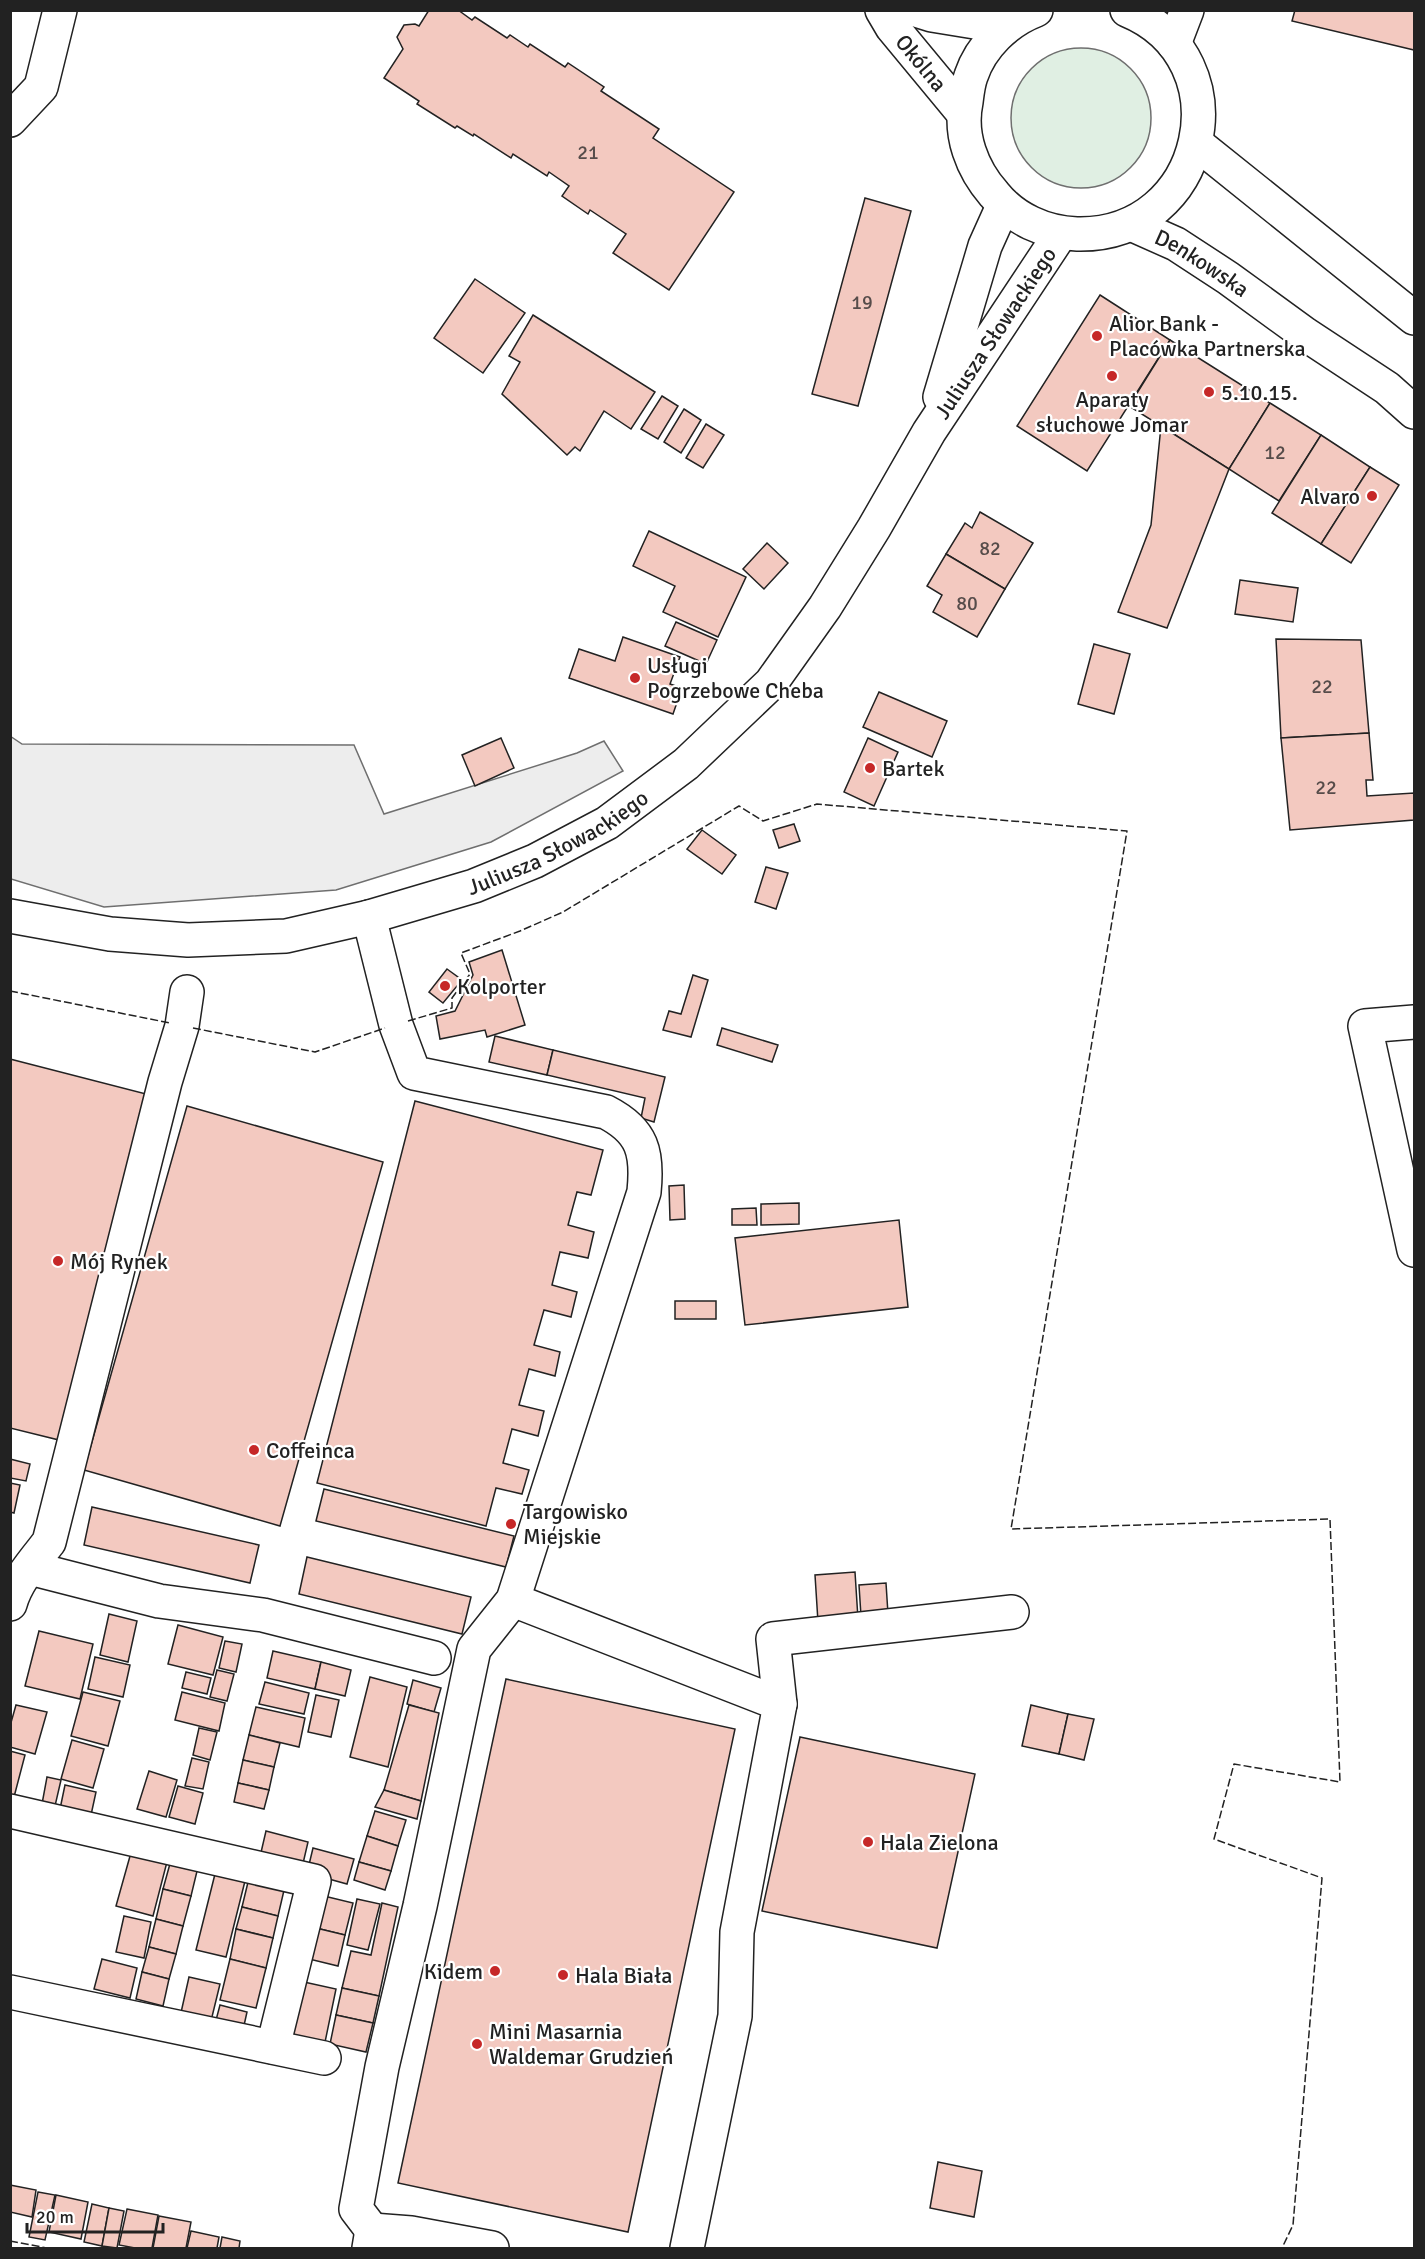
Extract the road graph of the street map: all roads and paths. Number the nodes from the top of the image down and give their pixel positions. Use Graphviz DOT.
graph roads {
  1 [pos="60,10"];
  2 [pos="882,10"];
  3 [pos="916,10"];
  4 [pos="1127,10"];
  5 [pos="1187,10"];
  6 [pos="1028,13"];
  7 [pos="1174,44"];
  8 [pos="964,114"];
  9 [pos="10,120"];
  10 [pos="1196,143"];
  11 [pos="1003,206"];
  12 [pos="1131,224"];
  13 [pos="1061,233"];
  14 [pos="1414,318"];
  15 [pos="1414,412"];
  16 [pos="929,432"];
  17 [pos="10,916"];
  18 [pos="369,917"];
  19 [pos="188,992"];
  20 [pos="1414,1022"];
  21 [pos="1414,1250"];
  22 [pos="30,1568"];
  23 [pos="513,1600"];
  24 [pos="10,1604"];
  25 [pos="1012,1612"];
  26 [pos="434,1658"];
  27 [pos="780,1704"];
  28 [pos="10,1810"];
  29 [pos="10,1992"];
  30 [pos="273,2047"];
  31 [pos="324,2058"];
  32 [pos="371,2240"];
  33 [pos="492,2248"];
  34 [pos="687,2248"];
  1 -- 9 [label="street"];
  2 -- 8 [label="street, Okólna"];
  3 -- 6 [label="street, Okólna"];
  4 -- 7 [label="street"];
  5 -- 7 [label="street"];
  6 -- 8 [label="street"];
  7 -- 10 [label="street"];
  8 -- 11 [label="street"];
  10 -- 12 [label="street"];
  10 -- 14 [label="street"];
  11 -- 13 [label="street"];
  11 -- 16 [label="street, Juliusza Słowackiego"];
  12 -- 13 [label="street"];
  12 -- 15 [label="street, Denkowska"];
  13 -- 16 [label="street, Juliusza Słowackiego"];
  16 -- 18 [label="street, Juliusza Słowackiego"];
  17 -- 18 [label="street, Juliusza Słowackiego"];
  18 -- 23 [label="street"];
  19 -- 22 [label="street"];
  20 -- 21 [label="street"];
  22 -- 24 [label="street"];
  22 -- 26 [label="street"];
  23 -- 27 [label="street"];
  23 -- 32 [label="street"];
  25 -- 27 [label="street"];
  27 -- 34 [label="street"];
  28 -- 30 [label="street"];
  29 -- 30 [label="street"];
  30 -- 31 [label="street"];
  32 -- 33 [label="street"];
}
